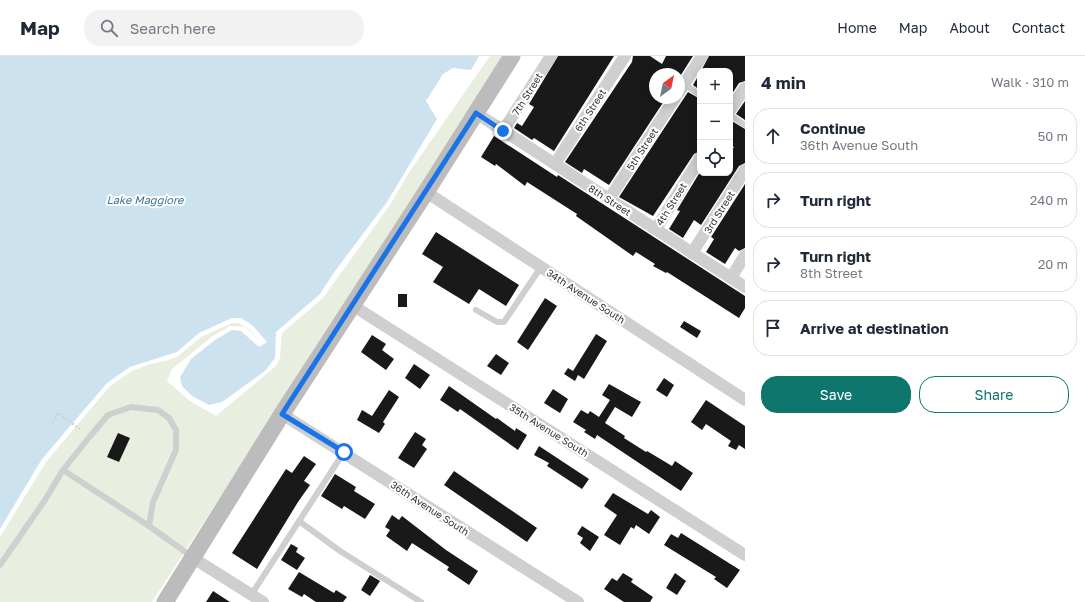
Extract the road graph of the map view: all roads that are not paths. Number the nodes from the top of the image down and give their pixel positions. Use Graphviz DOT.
graph roads {
  1 [pos="512,56"];
  2 [pos="551,56"];
  3 [pos="625,56"];
  4 [pos="702,56"];
  5 [pos="685,83"];
  6 [pos="745,88"];
  7 [pos="685,89"];
  8 [pos="697,94"];
  9 [pos="671,104"];
  10 [pos="733,106"];
  11 [pos="476,113"];
  12 [pos="733,117"];
  13 [pos="745,125"];
  14 [pos="503,131"];
  15 [pos="697,163"];
  16 [pos="554,164"];
  17 [pos="745,170"];
  18 [pos="426,192"];
  19 [pos="609,200"];
  20 [pos="656,229"];
  21 [pos="692,253"];
  22 [pos="745,255"];
  23 [pos="541,267"];
  24 [pos="731,278"];
  25 [pos="745,287"];
  26 [pos="352,305"];
  27 [pos="476,310"];
  28 [pos="745,400"];
  29 [pos="282,414"];
  30 [pos="344,452"];
  31 [pos="63,470"];
  32 [pos="299,521"];
  33 [pos="149,526"];
  34 [pos="745,555"];
  35 [pos="193,558"];
  36 [pos="0,566"];
  37 [pos="251,595"];
  38 [pos="165,602"];
  39 [pos="263,602"];
  40 [pos="421,602"];
  41 [pos="578,602"];
  1 -- 11 [label="main road"];
  2 -- 14 [label="street, 7th Street"];
  3 -- 16 [label="street, 6th Street"];
  4 -- 5 [label="street"];
  6 -- 10 [label="street"];
  7 -- 8 [label="lane"];
  9 -- 19 [label="street, 5th Street"];
  11 -- 14 [label="street, 8th Street"];
  11 -- 18 [label="main road"];
  12 -- 13 [label="lane"];
  14 -- 16 [label="street, 8th Street"];
  15 -- 20 [label="street, 4th Street"];
  16 -- 19 [label="street, 8th Street"];
  17 -- 21 [label="street, 3rd Street"];
  18 -- 23 [label="street, 34th Avenue South"];
  18 -- 26 [label="main road"];
  19 -- 20 [label="street, 8th Street"];
  20 -- 21 [label="street, 8th Street"];
  21 -- 24 [label="street, 8th Street"];
  22 -- 24 [label="street"];
  23 -- 27 [label="lane"];
  23 -- 28 [label="street, 34th Avenue South"];
  24 -- 25 [label="street, 8th Street"];
  26 -- 29 [label="main road"];
  26 -- 34 [label="street, 35th Avenue South"];
  29 -- 30 [label="street, 36th Avenue South"];
  29 -- 35 [label="main road"];
  30 -- 32 [label="lane"];
  30 -- 41 [label="street, 36th Avenue South"];
  31 -- 33 [label="lane"];
  31 -- 33 [label="lane"];
  31 -- 36 [label="lane"];
  32 -- 37 [label="lane"];
  32 -- 40 [label="lane"];
  33 -- 35 [label="lane"];
  35 -- 37 [label="street"];
  35 -- 38 [label="main road"];
  37 -- 39 [label="street"];
}
